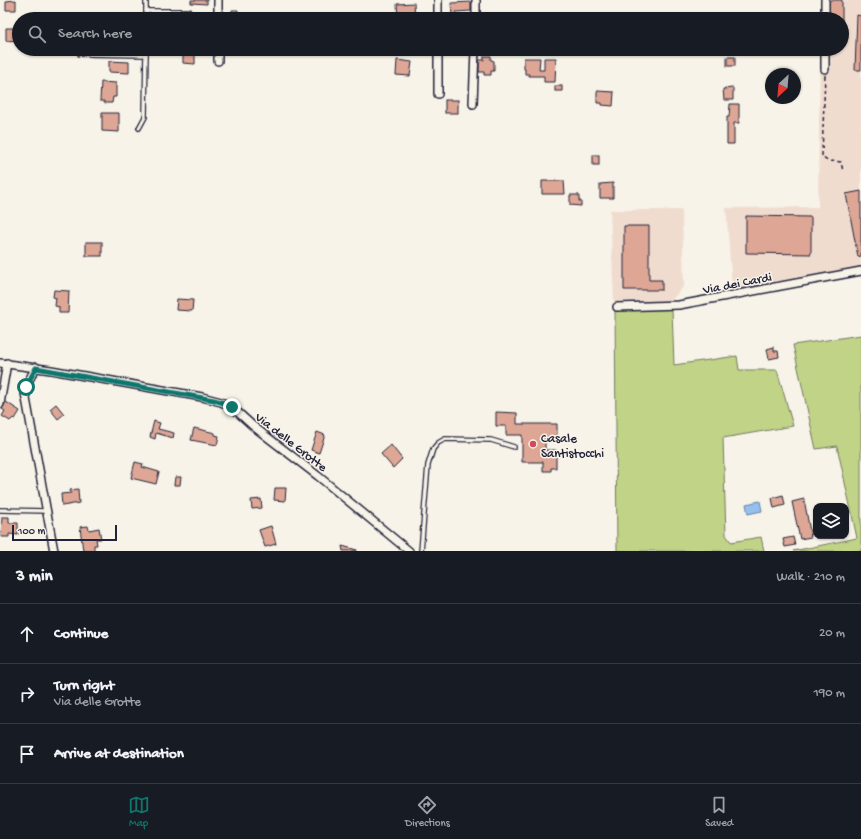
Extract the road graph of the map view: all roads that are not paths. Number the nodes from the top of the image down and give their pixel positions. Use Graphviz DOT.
graph roads {
  1 [pos="146,0"];
  2 [pos="218,0"];
  3 [pos="438,0"];
  4 [pos="476,0"];
  5 [pos="825,0"];
  6 [pos="146,11"];
  7 [pos="189,11"];
  8 [pos="218,12"];
  9 [pos="438,12"];
  10 [pos="476,12"];
  11 [pos="825,12"];
  12 [pos="146,56"];
  13 [pos="218,56"];
  14 [pos="438,56"];
  15 [pos="475,56"];
  16 [pos="825,56"];
  17 [pos="218,61"];
  18 [pos="825,69"];
  19 [pos="438,94"];
  20 [pos="473,104"];
  21 [pos="139,128"];
  22 [pos="861,271"];
  23 [pos="617,307"];
  24 [pos="3,363"];
  25 [pos="36,368"];
  26 [pos="0,404"];
  27 [pos="514,447"];
  28 [pos="0,510"];
  29 [pos="46,511"];
  30 [pos="54,551"];
  31 [pos="409,551"];
  32 [pos="421,551"];
  1 -- 6 [label="lane"];
  2 -- 8 [label="street"];
  3 -- 9 [label="street"];
  4 -- 10 [label="street"];
  5 -- 11 [label="street"];
  6 -- 7 [label="lane"];
  12 -- 21 [label="lane"];
  13 -- 17 [label="street"];
  14 -- 19 [label="street"];
  15 -- 20 [label="street"];
  16 -- 18 [label="street"];
  22 -- 23 [label="street, Via dei Cardi"];
  24 -- 25 [label="street, Via delle Grotte"];
  24 -- 26 [label="street"];
  25 -- 29 [label="street"];
  25 -- 31 [label="street, Via delle Grotte"];
  27 -- 32 [label="lane"];
  28 -- 29 [label="lane"];
  29 -- 30 [label="street"];
}
